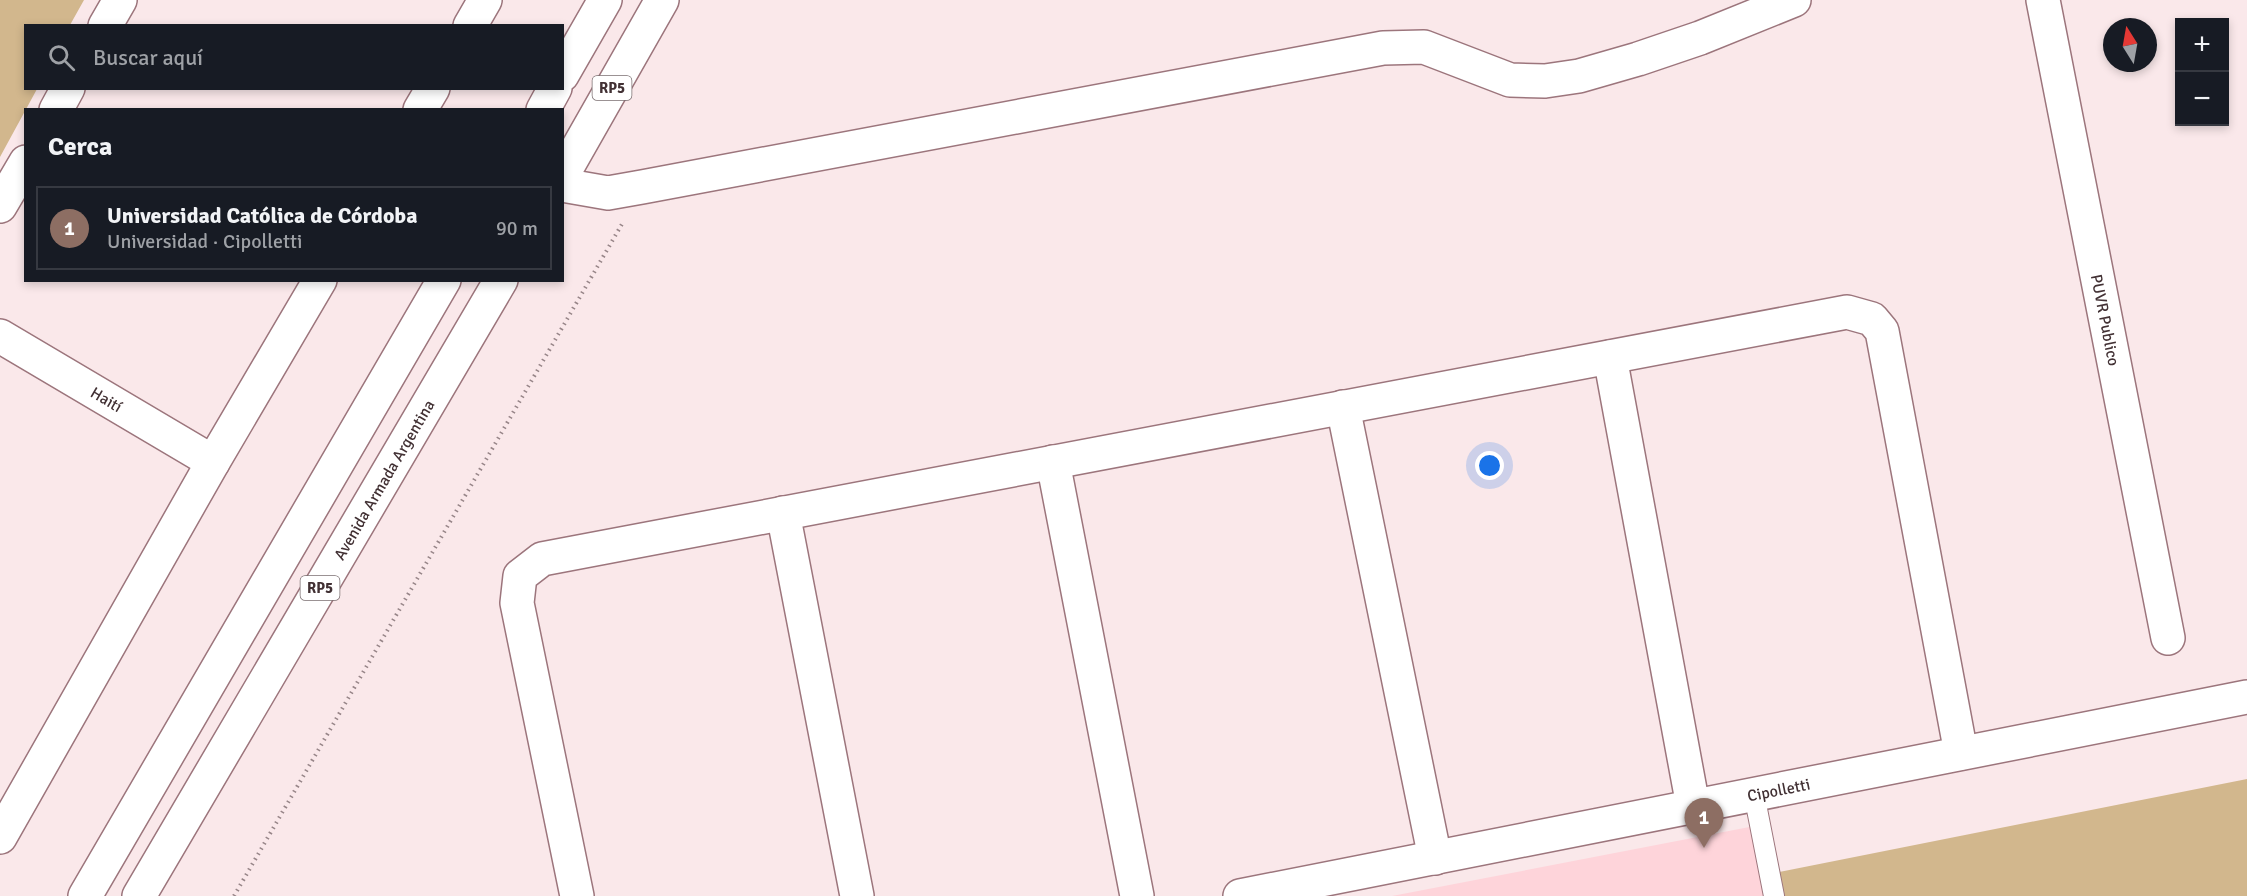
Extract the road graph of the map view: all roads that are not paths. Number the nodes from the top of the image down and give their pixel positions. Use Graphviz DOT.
graph roads {
  1 [pos="120,0"];
  2 [pos="484,0"];
  3 [pos="605,0"];
  4 [pos="662,0"];
  5 [pos="1794,0"];
  6 [pos="2043,0"];
  7 [pos="106,24"];
  8 [pos="471,24"];
  9 [pos="564,72"];
  10 [pos="68,90"];
  11 [pos="432,90"];
  12 [pos="554,90"];
  13 [pos="57,108"];
  14 [pos="421,108"];
  15 [pos="544,108"];
  16 [pos="24,165"];
  17 [pos="564,172"];
  18 [pos="564,185"];
  19 [pos="0,206"];
  20 [pos="319,282"];
  21 [pos="443,282"];
  22 [pos="500,282"];
  23 [pos="0,336"];
  24 [pos="1610,357"];
  25 [pos="1343,407"];
  26 [pos="213,462"];
  27 [pos="1053,462"];
  28 [pos="783,513"];
  29 [pos="2168,638"];
  30 [pos="2247,697"];
  31 [pos="1961,753"];
  32 [pos="1754,795"];
  33 [pos="1693,806"];
  34 [pos="0,837"];
  35 [pos="1435,858"];
  36 [pos="85,896"];
  37 [pos="139,896"];
  38 [pos="577,896"];
  39 [pos="857,896"];
  40 [pos="1137,896"];
  41 [pos="1240,896"];
  42 [pos="1774,896"];
  1 -- 7 [label="street"];
  2 -- 8 [label="street"];
  3 -- 9 [label="street"];
  4 -- 17 [label="street, RP5"];
  5 -- 18 [label="street"];
  6 -- 29 [label="street, PUVR Publico"];
  10 -- 13 [label="street"];
  11 -- 14 [label="street"];
  12 -- 15 [label="street"];
  16 -- 19 [label="street"];
  20 -- 26 [label="street"];
  21 -- 36 [label="street"];
  22 -- 37 [label="street, Avenida Armada Argentina / RP5"];
  23 -- 26 [label="street, Haití"];
  24 -- 25 [label="street"];
  24 -- 31 [label="street"];
  24 -- 33 [label="street"];
  25 -- 27 [label="street"];
  25 -- 35 [label="street"];
  26 -- 34 [label="street"];
  27 -- 28 [label="street"];
  27 -- 40 [label="street"];
  28 -- 38 [label="street"];
  28 -- 39 [label="street"];
  30 -- 31 [label="street, Cipolletti"];
  31 -- 32 [label="street, Cipolletti"];
  32 -- 33 [label="street, Cipolletti"];
  32 -- 42 [label="lane"];
  33 -- 35 [label="street, Cipolletti"];
  35 -- 41 [label="street, Cipolletti"];
}
